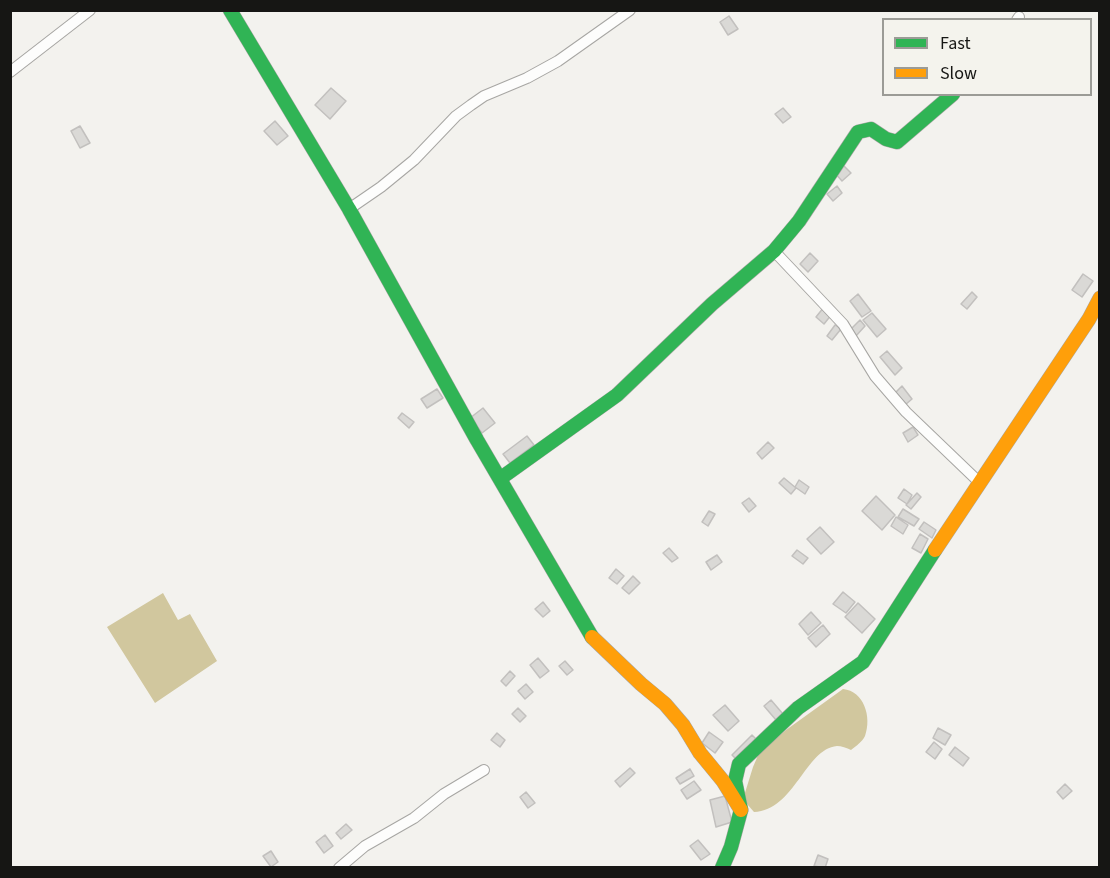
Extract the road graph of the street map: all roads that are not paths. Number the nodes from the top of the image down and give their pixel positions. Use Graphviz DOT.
graph roads {
  1 [pos="90,10"];
  2 [pos="230,10"];
  3 [pos="630,10"];
  4 [pos="10,72"];
  5 [pos="951,96"];
  6 [pos="349,210"];
  7 [pos="774,251"];
  8 [pos="1100,298"];
  9 [pos="501,478"];
  10 [pos="979,482"];
  11 [pos="484,770"];
  12 [pos="741,810"];
  13 [pos="339,867"];
  14 [pos="722,867"];
  1 -- 4 [label="street"];
  2 -- 6 [label="street"];
  3 -- 6 [label="street"];
  5 -- 7 [label="street"];
  6 -- 9 [label="street"];
  7 -- 9 [label="street"];
  7 -- 10 [label="street"];
  8 -- 10 [label="street"];
  9 -- 12 [label="street"];
  10 -- 12 [label="street"];
  11 -- 13 [label="street"];
  12 -- 14 [label="street"];
}
